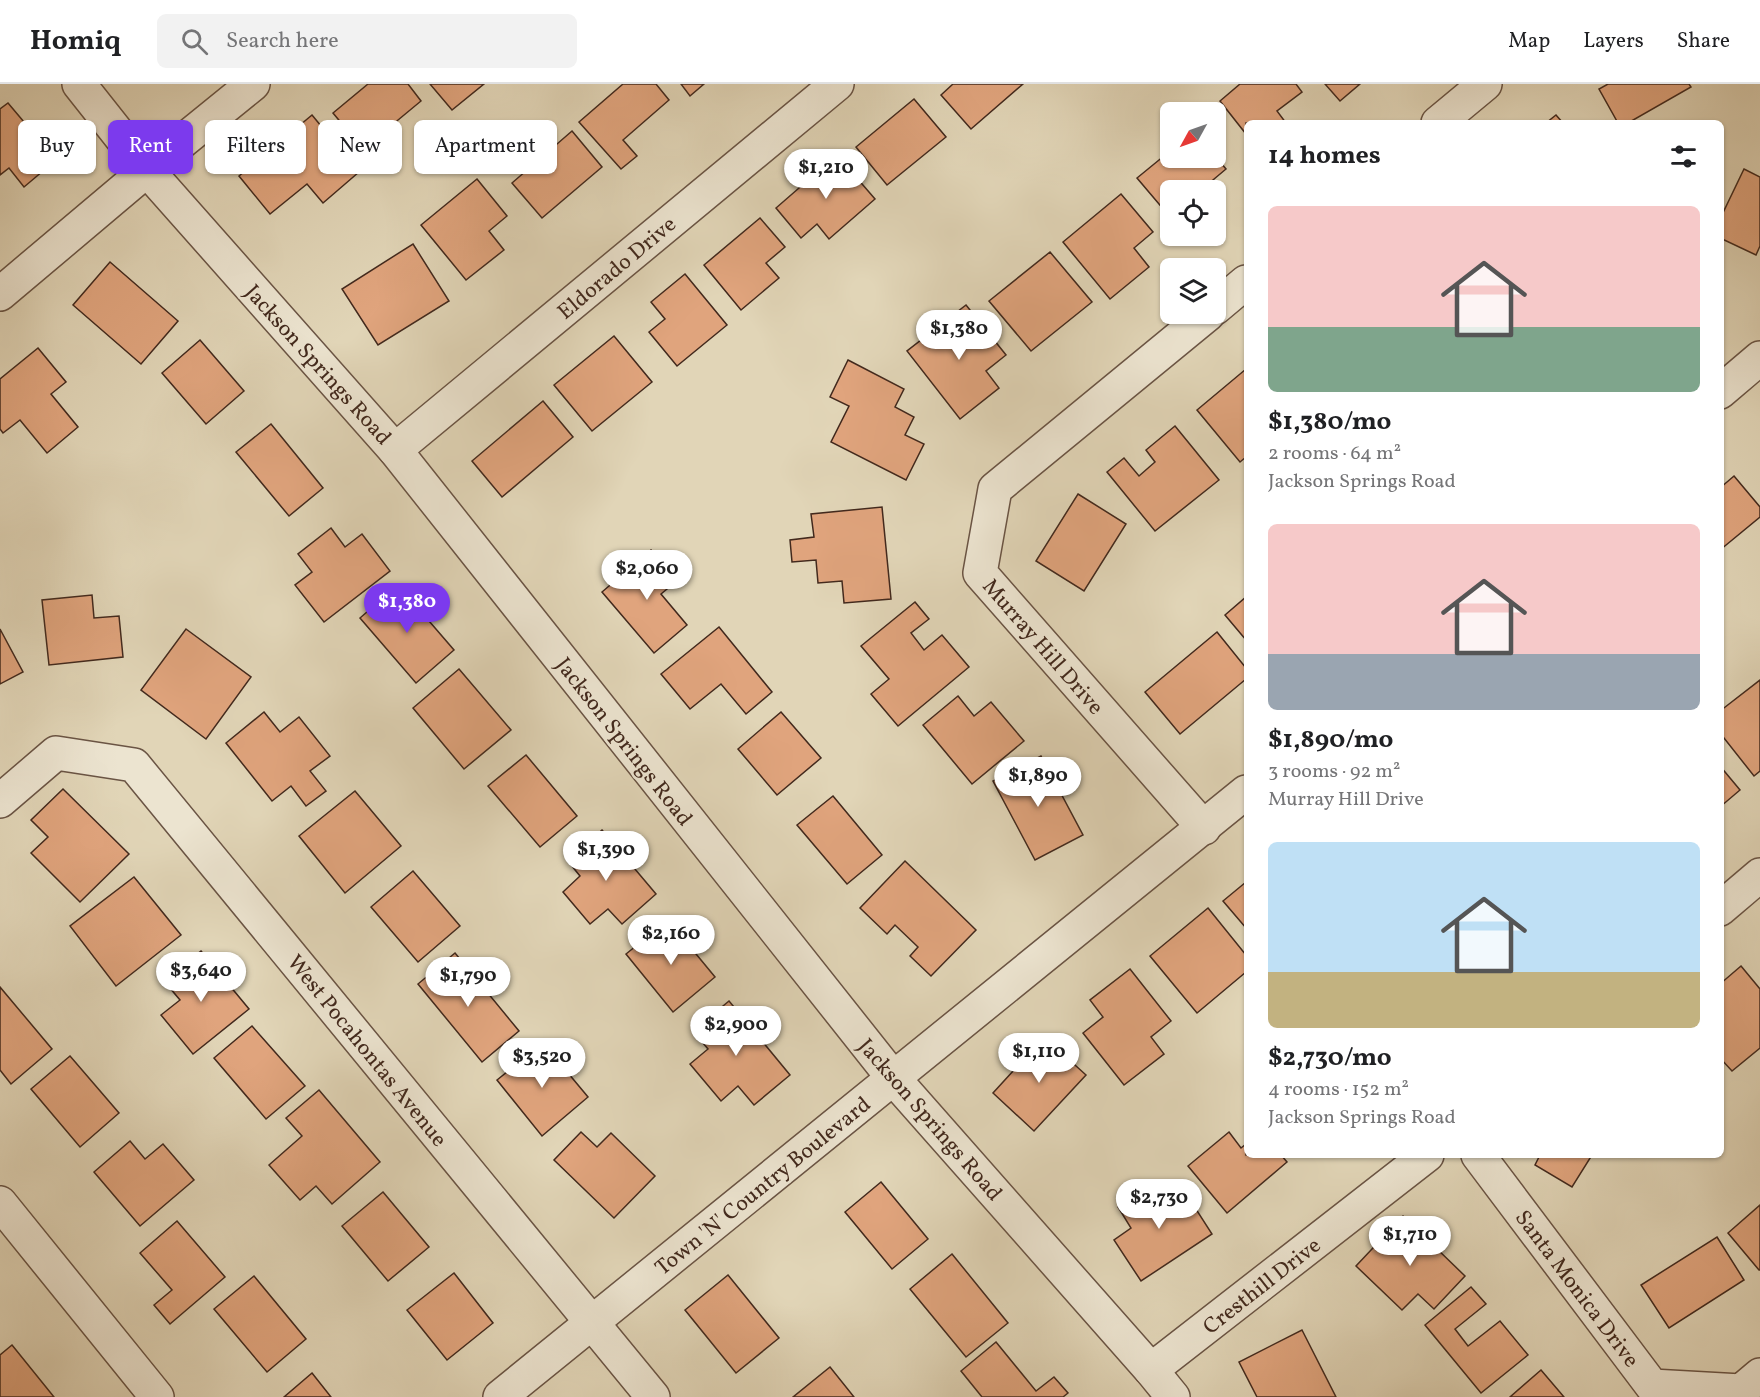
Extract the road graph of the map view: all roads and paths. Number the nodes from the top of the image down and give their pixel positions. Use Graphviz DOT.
graph roads {
  1 [pos="79,84"];
  2 [pos="253,84"];
  3 [pos="837,84"];
  4 [pos="1485,84"];
  5 [pos="1442,120"];
  6 [pos="108,121"];
  7 [pos="193,133"];
  8 [pos="142,174"];
  9 [pos="151,174"];
  10 [pos="1244,284"];
  11 [pos="0,294"];
  12 [pos="1226,299"];
  13 [pos="1196,324"];
  14 [pos="1760,358"];
  15 [pos="1724,389"];
  16 [pos="395,450"];
  17 [pos="1244,794"];
  18 [pos="0,801"];
  19 [pos="1204,828"];
  20 [pos="1760,875"];
  21 [pos="1724,906"];
  22 [pos="894,1079"];
  23 [pos="1423,1158"];
  24 [pos="1480,1158"];
  25 [pos="0,1203"];
  26 [pos="591,1323"];
  27 [pos="1151,1370"];
  28 [pos="1760,1375"];
  29 [pos="157,1397"];
  30 [pos="500,1397"];
  31 [pos="653,1397"];
  32 [pos="1173,1397"];
  1 -- 6 [label="street, Jackson Springs Road"];
  2 -- 7 [label="street"];
  3 -- 16 [label="street, Eldorado Drive"];
  4 -- 5 [label="street"];
  8 -- 11 [label="street"];
  9 -- 16 [label="street, Jackson Springs Road"];
  10 -- 12 [label="street"];
  13 -- 19 [label="street, Murray Hill Drive"];
  14 -- 15 [label="street"];
  16 -- 22 [label="street, Jackson Springs Road"];
  17 -- 19 [label="street, Town 'N' Country Boulevard"];
  18 -- 26 [label="street, West Pocahontas Avenue"];
  19 -- 22 [label="street, Town 'N' Country Boulevard"];
  20 -- 21 [label="street"];
  22 -- 26 [label="street, Town 'N' Country Boulevard"];
  22 -- 27 [label="street, Jackson Springs Road"];
  23 -- 27 [label="street, Cresthill Drive"];
  24 -- 28 [label="street, Santa Monica Drive"];
  25 -- 29 [label="street"];
  26 -- 30 [label="street, Town 'N' Country Boulevard"];
  26 -- 31 [label="street, West Pocahontas Avenue"];
  27 -- 32 [label="street, Jackson Springs Road"];
}
